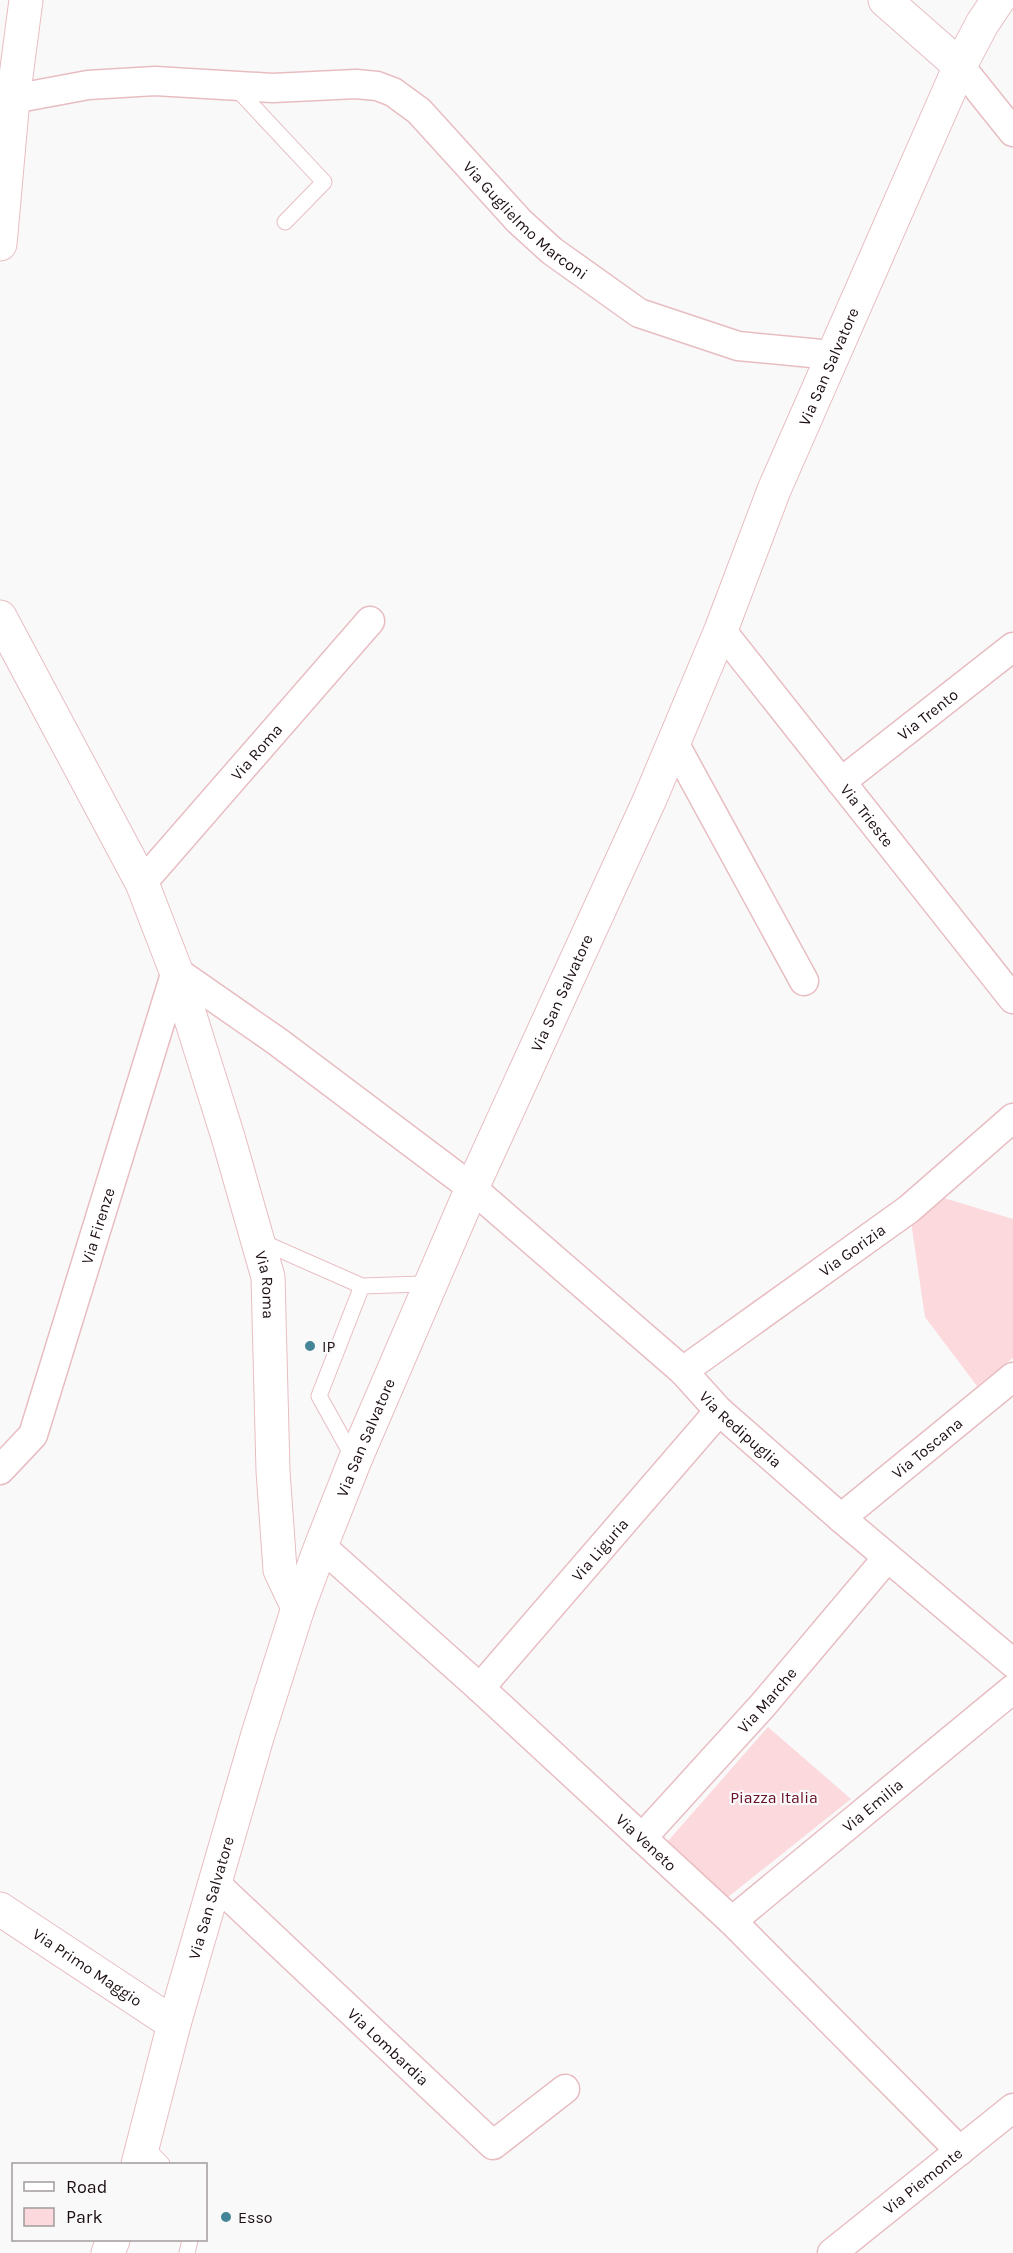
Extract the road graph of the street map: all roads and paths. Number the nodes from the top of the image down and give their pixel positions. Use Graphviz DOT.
graph roads {
  1 [pos="26,0"];
  2 [pos="885,0"];
  3 [pos="998,0"];
  4 [pos="960,66"];
  5 [pos="234,86"];
  6 [pos="8,119"];
  7 [pos="1013,132"];
  8 [pos="285,222"];
  9 [pos="0,244"];
  10 [pos="831,356"];
  11 [pos="0,617"];
  12 [pos="370,621"];
  13 [pos="721,630"];
  14 [pos="1013,647"];
  15 [pos="673,741"];
  16 [pos="842,782"];
  17 [pos="142,883"];
  18 [pos="176,971"];
  19 [pos="804,981"];
  20 [pos="1013,999"];
  21 [pos="1013,1118"];
  22 [pos="472,1188"];
  23 [pos="257,1240"];
  24 [pos="362,1286"];
  25 [pos="430,1287"];
  26 [pos="683,1371"];
  27 [pos="1013,1377"];
  28 [pos="719,1411"];
  29 [pos="355,1460"];
  30 [pos="0,1470"];
  31 [pos="841,1518"];
  32 [pos="321,1546"];
  33 [pos="887,1558"];
  34 [pos="298,1608"];
  35 [pos="1013,1663"];
  36 [pos="480,1688"];
  37 [pos="1013,1689"];
  38 [pos="642,1838"];
  39 [pos="216,1884"];
  40 [pos="0,1909"];
  41 [pos="732,1921"];
  42 [pos="174,2024"];
  43 [pos="565,2089"];
  44 [pos="1013,2108"];
  45 [pos="960,2151"];
  46 [pos="148,2158"];
  47 [pos="832,2253"];
  1 -- 6 [label="street"];
  2 -- 4 [label="street"];
  3 -- 4 [label="street, Via San Salvatore"];
  4 -- 7 [label="street"];
  4 -- 10 [label="street, Via San Salvatore"];
  5 -- 6 [label="street, Via Guglielmo Marconi"];
  5 -- 8 [label="lane"];
  5 -- 10 [label="street, Via Guglielmo Marconi"];
  6 -- 9 [label="street"];
  10 -- 13 [label="street, Via San Salvatore"];
  11 -- 17 [label="street, Via Roma"];
  12 -- 17 [label="street, Via Roma"];
  13 -- 15 [label="street, Via San Salvatore"];
  13 -- 16 [label="street, Via Trieste"];
  14 -- 16 [label="street, Via Trento"];
  15 -- 19 [label="street"];
  15 -- 22 [label="street, Via San Salvatore"];
  16 -- 20 [label="street, Via Trieste"];
  17 -- 18 [label="street, Via Roma"];
  18 -- 22 [label="street"];
  18 -- 23 [label="street, Via Roma"];
  18 -- 30 [label="street, Via Firenze"];
  21 -- 26 [label="street, Via Gorizia"];
  22 -- 25 [label="street, Via San Salvatore"];
  22 -- 26 [label="street, Via Redipuglia"];
  23 -- 24 [label="lane"];
  23 -- 34 [label="street, Via Roma"];
  24 -- 25 [label="lane"];
  24 -- 29 [label="lane"];
  25 -- 29 [label="street, Via San Salvatore"];
  26 -- 28 [label="street, Via Redipuglia"];
  27 -- 31 [label="street, Via Toscana"];
  28 -- 31 [label="street, Via Redipuglia"];
  28 -- 36 [label="street, Via Liguria"];
  29 -- 32 [label="street, Via San Salvatore"];
  31 -- 33 [label="street, Via Redipuglia"];
  32 -- 34 [label="street, Via San Salvatore"];
  32 -- 36 [label="street, Via Veneto"];
  33 -- 35 [label="street, Via Redipuglia"];
  33 -- 38 [label="street, Via Marche"];
  34 -- 39 [label="street, Via San Salvatore"];
  36 -- 38 [label="street, Via Veneto"];
  37 -- 41 [label="street, Via Emilia"];
  38 -- 41 [label="street, Via Veneto"];
  39 -- 42 [label="street, Via San Salvatore"];
  39 -- 43 [label="street, Via Lombardia"];
  40 -- 42 [label="street, Via Primo Maggio"];
  41 -- 45 [label="street, Via Veneto"];
  42 -- 46 [label="street, Via San Salvatore"];
  44 -- 45 [label="street, Via Piemonte"];
  45 -- 47 [label="street, Via Piemonte"];
}
